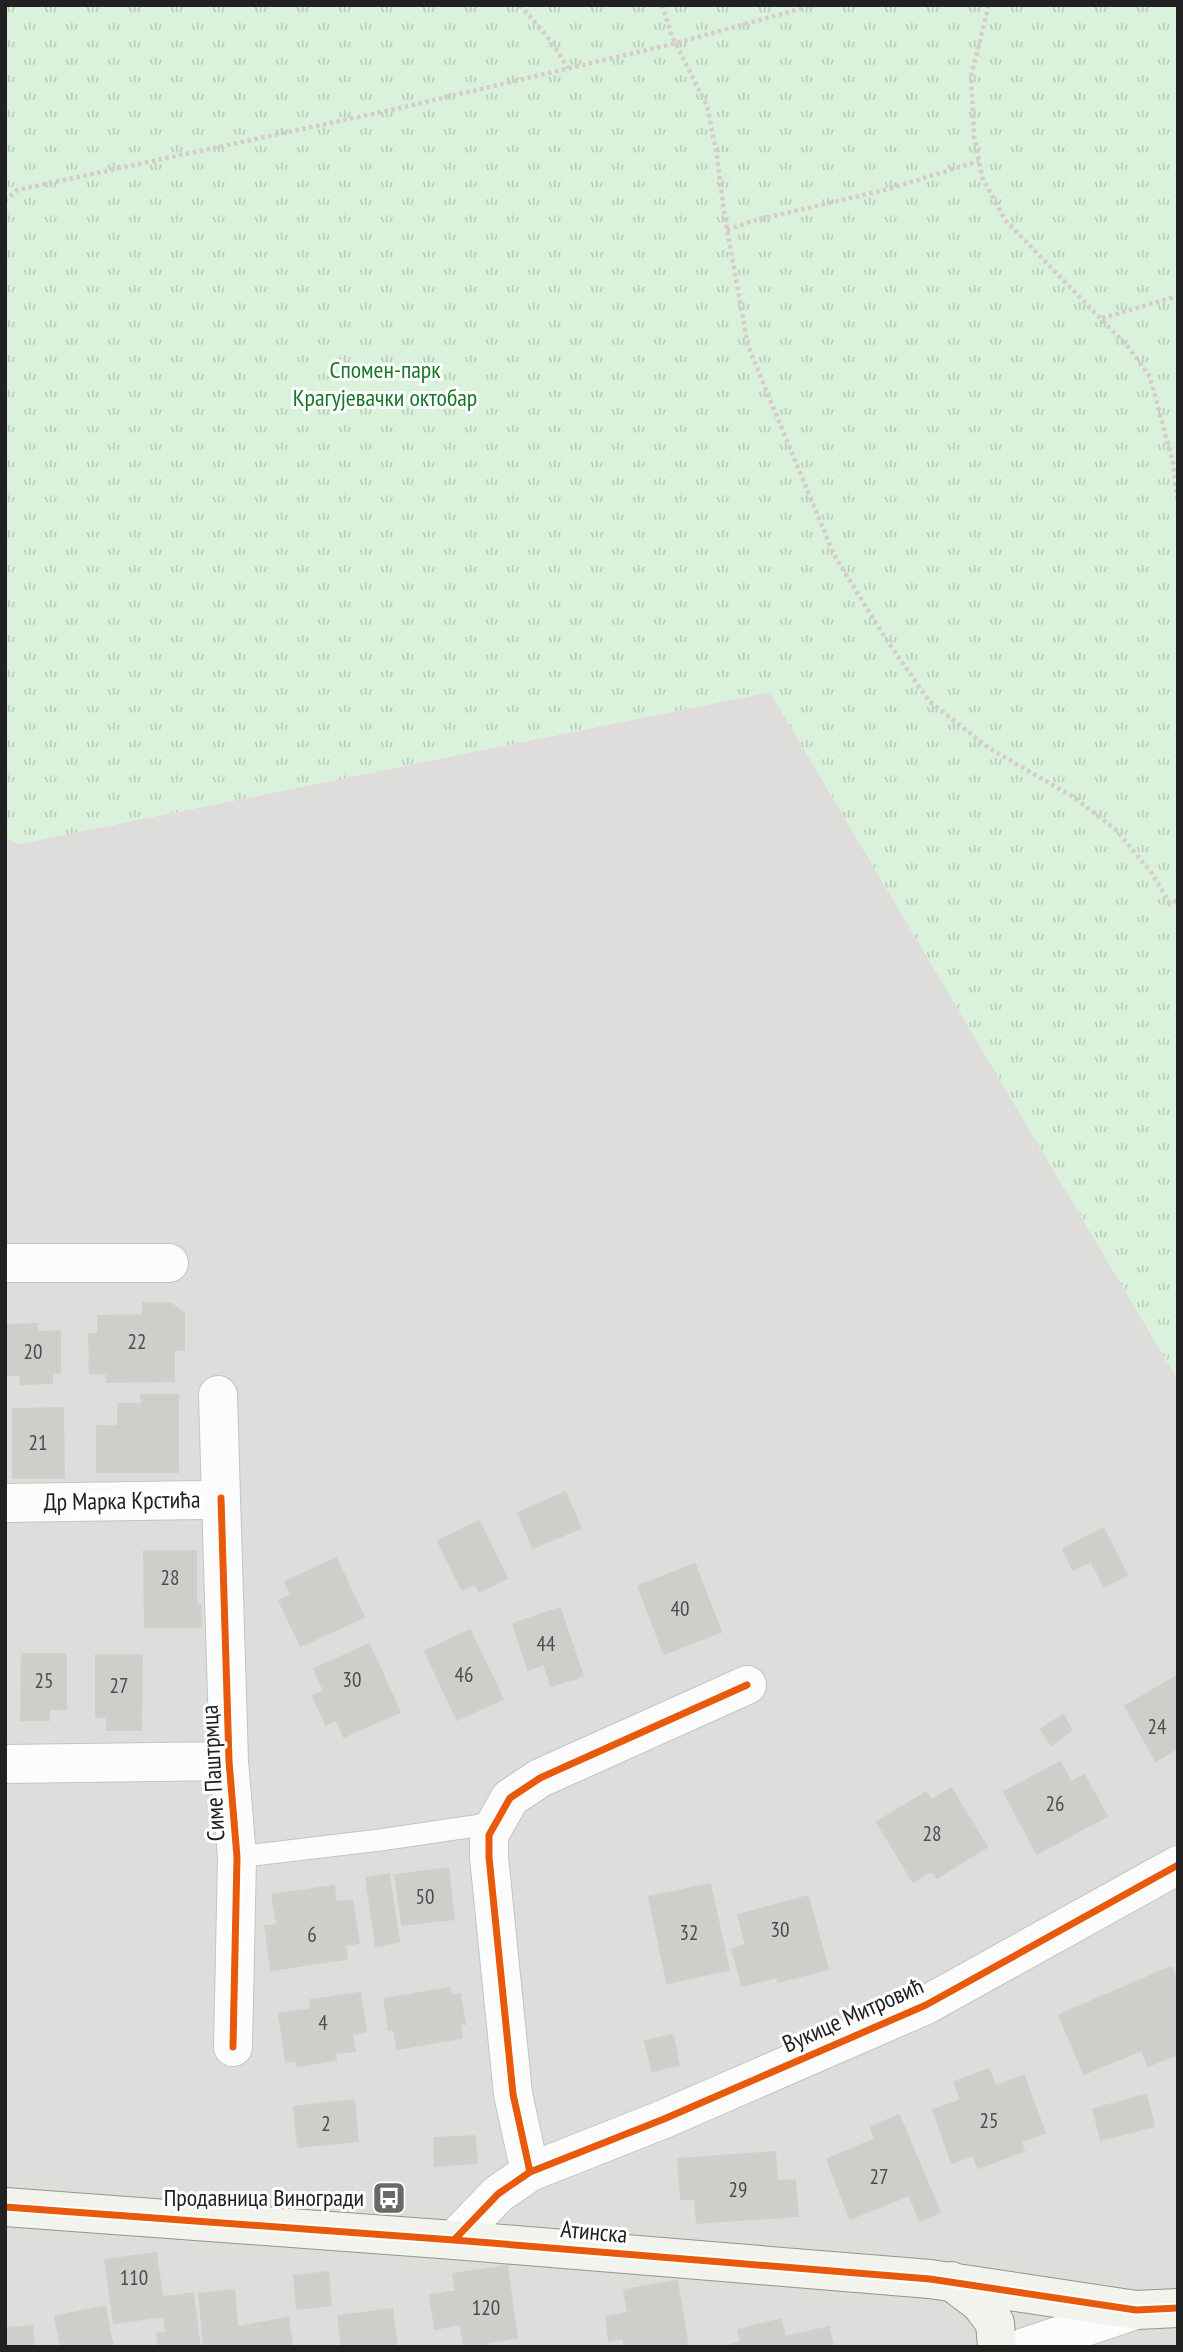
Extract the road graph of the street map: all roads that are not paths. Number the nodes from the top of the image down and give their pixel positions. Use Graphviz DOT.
graph roads {
  1 [pos="5,1263"];
  2 [pos="169,1263"];
  3 [pos="218,1395"];
  4 [pos="221,1498"];
  5 [pos="5,1503"];
  6 [pos="747,1685"];
  7 [pos="229,1761"];
  8 [pos="5,1764"];
  9 [pos="495,1823"];
  10 [pos="237,1857"];
  11 [pos="1178,1865"];
  12 [pos="233,2047"];
  13 [pos="530,2172"];
  14 [pos="5,2207"];
  15 [pos="454,2240"];
  16 [pos="950,2281"];
  17 [pos="1178,2308"];
  18 [pos="1136,2310"];
  19 [pos="996,2347"];
  20 [pos="1025,2347"];
  1 -- 2 [label="street"];
  3 -- 4 [label="street, Др Марка Крстића"];
  4 -- 5 [label="street, Др Марка Крстића"];
  4 -- 7 [label="street, Симе Паштрмца"];
  6 -- 9 [label="street"];
  7 -- 8 [label="street"];
  7 -- 10 [label="street, Симе Паштрмца"];
  9 -- 10 [label="lane"];
  9 -- 13 [label="street"];
  10 -- 12 [label="street, Симе Паштрмца"];
  11 -- 13 [label="street, Вукице Митровић"];
  13 -- 15 [label="street, Вукице Митровић"];
  14 -- 15 [label="street, Атинска"];
  15 -- 16 [label="street, Атинска"];
  16 -- 18 [label="street, Атинска"];
  16 -- 19 [label="street"];
  17 -- 18 [label="street, Атинска"];
  18 -- 20 [label="street"];
}
